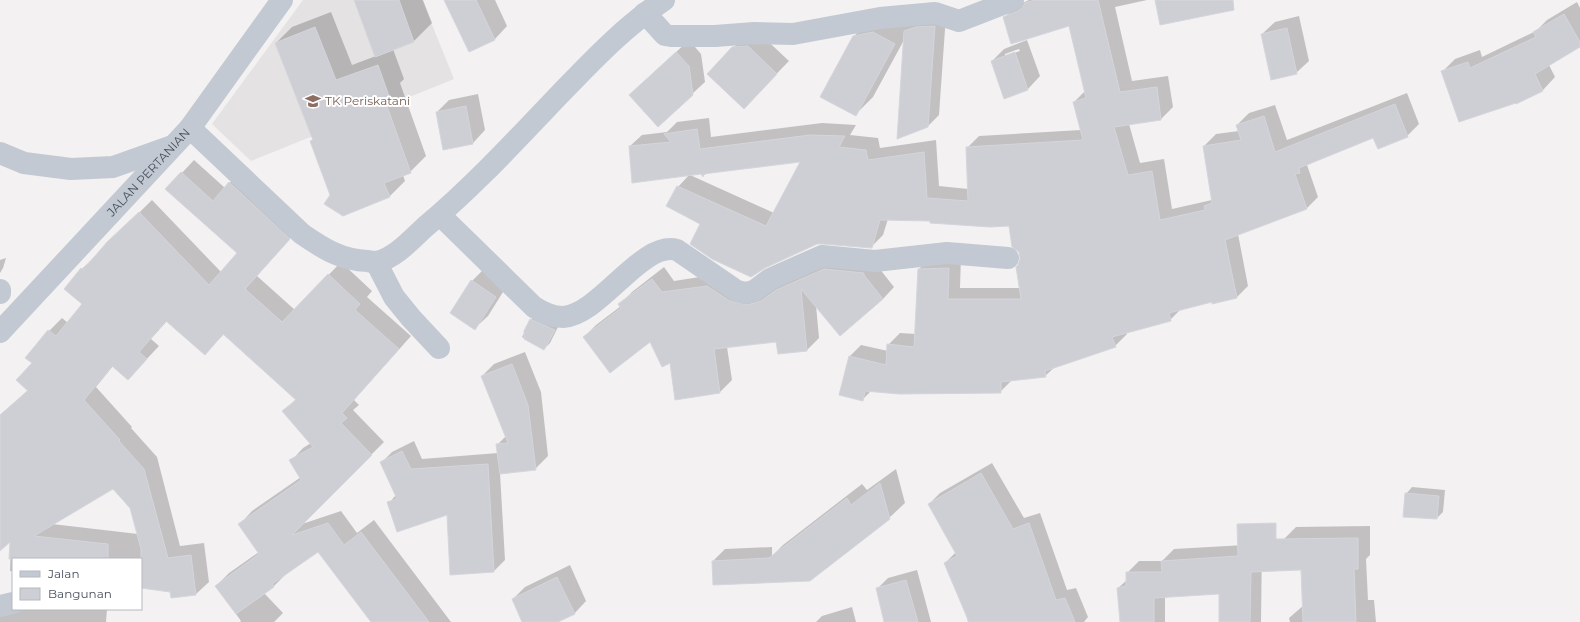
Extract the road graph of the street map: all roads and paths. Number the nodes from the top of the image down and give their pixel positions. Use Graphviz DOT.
graph roads {
  1 [pos="282,0"];
  2 [pos="664,0"];
  3 [pos="1013,0"];
  4 [pos="645,13"];
  5 [pos="190,128"];
  6 [pos="176,145"];
  7 [pos="0,152"];
  8 [pos="440,215"];
  9 [pos="1008,258"];
  10 [pos="376,262"];
  11 [pos="0,290"];
  12 [pos="0,293"];
  13 [pos="0,332"];
  14 [pos="439,348"];
  15 [pos="12,603"];
  16 [pos="0,606"];
  1 -- 5 [label="street, JALAN PERTANIAN"];
  2 -- 4 [label="street"];
  3 -- 4 [label="street"];
  4 -- 8 [label="street"];
  5 -- 6 [label="street, JALAN PERTANIAN"];
  5 -- 10 [label="street"];
  6 -- 7 [label="street"];
  6 -- 13 [label="street, JALAN PERTANIAN"];
  8 -- 9 [label="street"];
  8 -- 10 [label="street"];
  10 -- 14 [label="street"];
  11 -- 12 [label="street"];
  15 -- 16 [label="street"];
}
